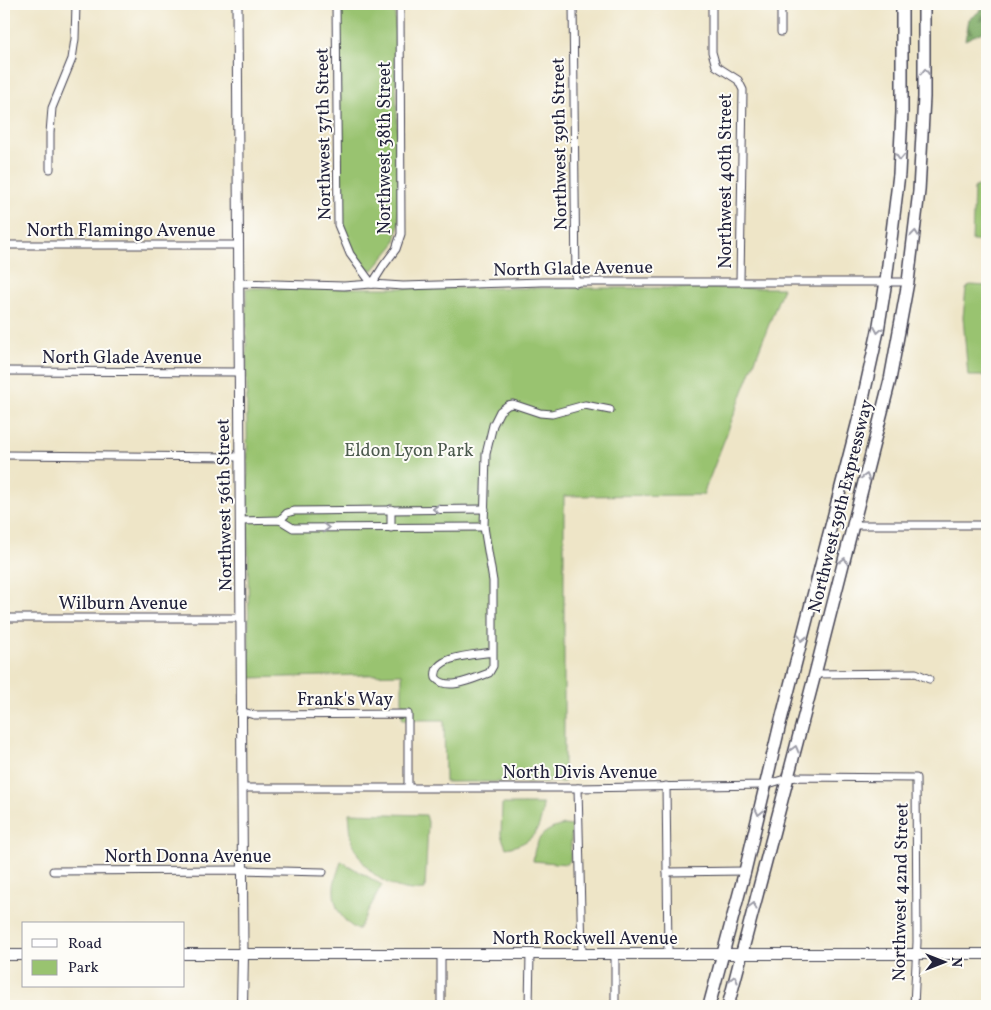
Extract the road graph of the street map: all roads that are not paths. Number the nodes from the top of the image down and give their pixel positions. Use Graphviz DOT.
graph roads {
  1 [pos="76,4"];
  2 [pos="237,4"];
  3 [pos="336,4"];
  4 [pos="400,4"];
  5 [pos="573,4"];
  6 [pos="712,4"];
  7 [pos="781,4"];
  8 [pos="902,4"];
  9 [pos="924,4"];
  10 [pos="781,32"];
  11 [pos="923,133"];
  12 [pos="902,134"];
  13 [pos="50,169"];
  14 [pos="4,245"];
  15 [pos="237,245"];
  16 [pos="740,281"];
  17 [pos="886,282"];
  18 [pos="908,282"];
  19 [pos="239,283"];
  20 [pos="576,283"];
  21 [pos="372,284"];
  22 [pos="4,371"];
  23 [pos="239,372"];
  24 [pos="610,410"];
  25 [pos="4,455"];
  26 [pos="239,457"];
  27 [pos="391,509"];
  28 [pos="485,509"];
  29 [pos="280,520"];
  30 [pos="240,521"];
  31 [pos="832,521"];
  32 [pos="853,525"];
  33 [pos="987,525"];
  34 [pos="484,527"];
  35 [pos="391,528"];
  36 [pos="814,590"];
  37 [pos="835,597"];
  38 [pos="4,618"];
  39 [pos="241,618"];
  40 [pos="493,652"];
  41 [pos="815,674"];
  42 [pos="929,678"];
  43 [pos="240,711"];
  44 [pos="788,778"];
  45 [pos="916,778"];
  46 [pos="666,786"];
  47 [pos="765,786"];
  48 [pos="408,787"];
  49 [pos="242,788"];
  50 [pos="578,788"];
  51 [pos="242,870"];
  52 [pos="53,871"];
  53 [pos="322,872"];
  54 [pos="667,872"];
  55 [pos="745,872"];
  56 [pos="668,953"];
  57 [pos="724,953"];
  58 [pos="741,953"];
  59 [pos="915,953"];
  60 [pos="185,954"];
  61 [pos="243,954"];
  62 [pos="530,954"];
  63 [pos="582,954"];
  64 [pos="987,954"];
  65 [pos="4,955"];
  66 [pos="22,955"];
  67 [pos="441,955"];
  68 [pos="615,955"];
  69 [pos="242,1006"];
  70 [pos="441,1006"];
  71 [pos="529,1006"];
  72 [pos="615,1006"];
  73 [pos="709,1006"];
  74 [pos="728,1006"];
  75 [pos="914,1006"];
  1 -- 13 [label="street"];
  2 -- 15 [label="street, Northwest 36th Street"];
  3 -- 21 [label="street, Northwest 37th Street"];
  4 -- 21 [label="street, Northwest 38th Street"];
  5 -- 20 [label="street, Northwest 39th Street"];
  6 -- 16 [label="street, Northwest 40th Street"];
  7 -- 10 [label="street"];
  8 -- 12 [label="highway, Northwest 39th Expressway"];
  11 -- 9 [label="highway, Northwest 39th Expressway, one-way"];
  11 -- 12 [label="highway"];
  18 -- 11 [label="highway, Northwest 39th Expressway, one-way"];
  12 -- 17 [label="highway, Northwest 39th Expressway, one-way"];
  14 -- 15 [label="street, North Flamingo Avenue"];
  15 -- 19 [label="street, Northwest 36th Street"];
  16 -- 17 [label="street, North Glade Avenue"];
  16 -- 20 [label="street, North Glade Avenue"];
  17 -- 18 [label="street, North Glade Avenue"];
  17 -- 31 [label="highway, Northwest 39th Expressway, one-way"];
  32 -- 18 [label="highway, Northwest 39th Expressway, one-way"];
  19 -- 21 [label="street, North Glade Avenue"];
  19 -- 23 [label="street, Northwest 36th Street"];
  20 -- 21 [label="street, North Glade Avenue"];
  22 -- 23 [label="street, North Glade Avenue"];
  23 -- 26 [label="street, Northwest 36th Street"];
  24 -- 28 [label="street"];
  25 -- 26 [label="street"];
  26 -- 30 [label="street, Northwest 36th Street"];
  28 -- 27 [label="street, one-way"];
  27 -- 29 [label="street"];
  27 -- 35 [label="street"];
  28 -- 34 [label="street"];
  29 -- 30 [label="street"];
  29 -- 35 [label="street, one-way"];
  30 -- 39 [label="street, Northwest 36th Street"];
  31 -- 32 [label="highway"];
  31 -- 36 [label="highway, Northwest 39th Expressway"];
  32 -- 33 [label="street"];
  37 -- 32 [label="highway, Northwest 39th Expressway, one-way"];
  34 -- 35 [label="street"];
  34 -- 40 [label="street"];
  36 -- 37 [label="highway"];
  36 -- 47 [label="highway, Northwest 39th Expressway, one-way"];
  37 -- 41 [label="highway, Northwest 39th Expressway"];
  38 -- 39 [label="street, Wilburn Avenue"];
  39 -- 43 [label="street, Northwest 36th Street"];
  40 -- 40 [label="street"];
  41 -- 42 [label="street"];
  44 -- 41 [label="highway, Northwest 39th Expressway, one-way"];
  43 -- 48 [label="street, Frank's Way"];
  43 -- 49 [label="street, Northwest 36th Street"];
  44 -- 45 [label="street, North Divis Avenue"];
  44 -- 47 [label="street, North Divis Avenue"];
  58 -- 44 [label="highway, Northwest 39th Expressway, one-way"];
  45 -- 59 [label="street, Northwest 42nd Street"];
  46 -- 47 [label="street, North Divis Avenue"];
  46 -- 50 [label="street, North Divis Avenue"];
  46 -- 54 [label="street"];
  47 -- 55 [label="highway, Northwest 39th Expressway, one-way"];
  48 -- 49 [label="street, North Divis Avenue"];
  48 -- 50 [label="street, North Divis Avenue"];
  49 -- 51 [label="street, Northwest 36th Street"];
  50 -- 63 [label="street"];
  51 -- 52 [label="street, North Donna Avenue"];
  51 -- 53 [label="street, North Donna Avenue"];
  51 -- 61 [label="street, Northwest 36th Street"];
  54 -- 55 [label="street"];
  54 -- 56 [label="street"];
  55 -- 57 [label="highway, Northwest 39th Expressway"];
  56 -- 57 [label="main road, North Rockwell Avenue"];
  56 -- 68 [label="main road, North Rockwell Avenue"];
  57 -- 58 [label="main road, North Rockwell Avenue"];
  57 -- 73 [label="highway, Northwest 39th Expressway"];
  58 -- 59 [label="main road, North Rockwell Avenue"];
  74 -- 58 [label="highway, Northwest 39th Expressway, one-way"];
  59 -- 64 [label="main road, North Rockwell Avenue"];
  59 -- 75 [label="street, Northwest 42nd Street"];
  60 -- 61 [label="main road, North Rockwell Avenue"];
  61 -- 67 [label="main road, North Rockwell Avenue"];
  61 -- 69 [label="main road, Northwest 36th Street"];
  62 -- 63 [label="main road, North Rockwell Avenue"];
  62 -- 67 [label="main road, North Rockwell Avenue"];
  62 -- 71 [label="street"];
  63 -- 68 [label="main road, North Rockwell Avenue"];
  65 -- 66 [label="main road"];
  67 -- 70 [label="street"];
  68 -- 72 [label="street"];
}
